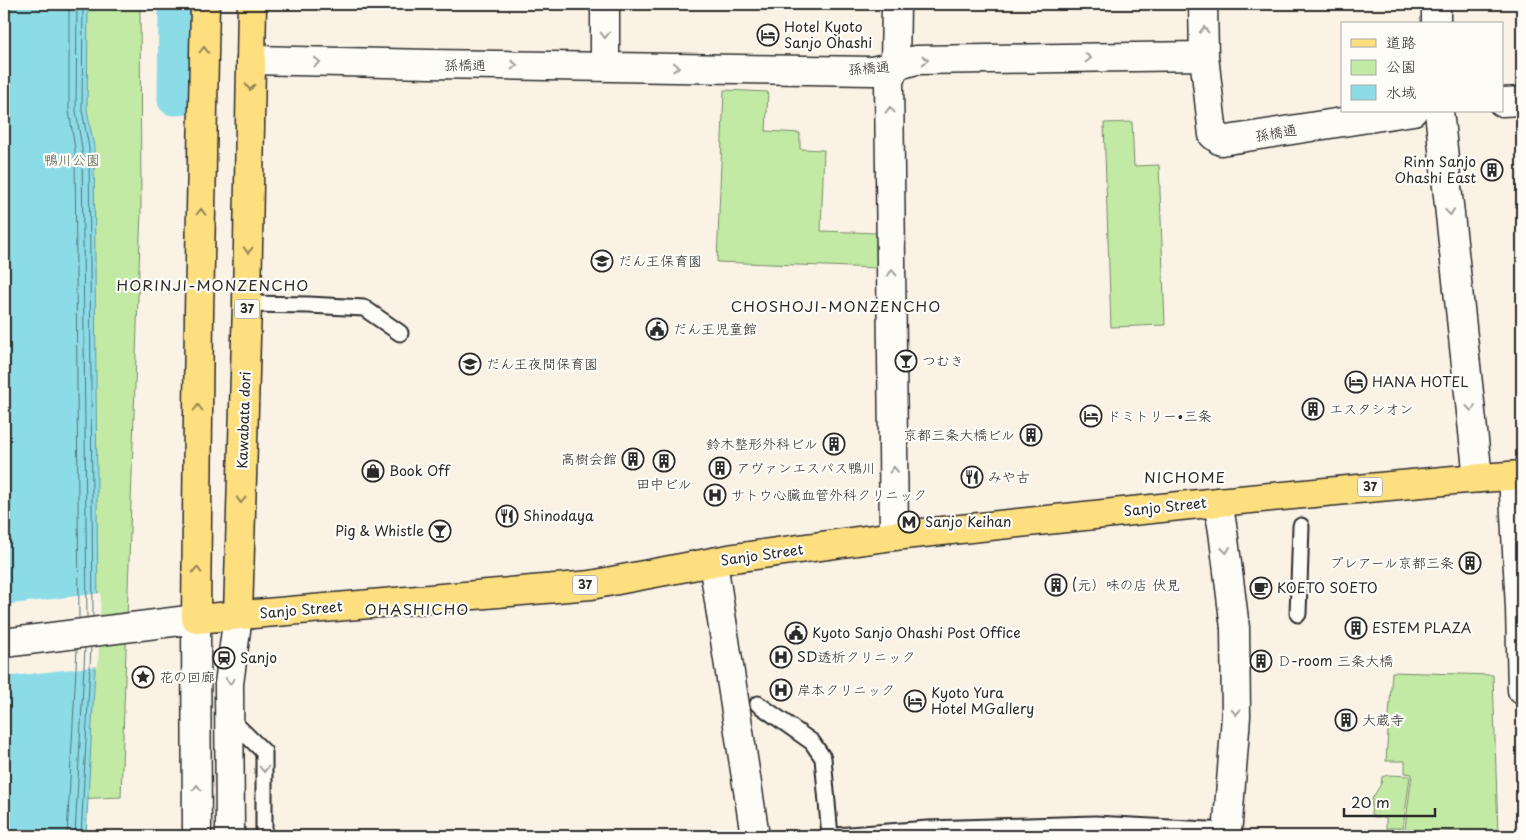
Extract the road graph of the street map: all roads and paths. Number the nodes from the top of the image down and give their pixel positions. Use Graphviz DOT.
graph roads {
  1 [pos="205,4"];
  2 [pos="252,4"];
  3 [pos="605,4"];
  4 [pos="896,4"];
  5 [pos="1203,4"];
  6 [pos="1436,4"];
  7 [pos="1436,22"];
  8 [pos="1204,56"];
  9 [pos="251,60"];
  10 [pos="605,66"];
  11 [pos="895,66"];
  12 [pos="1522,101"];
  13 [pos="1504,102"];
  14 [pos="1407,112"];
  15 [pos="1439,112"];
  16 [pos="248,304"];
  17 [pos="400,333"];
  18 [pos="1518,475"];
  19 [pos="1478,478"];
  20 [pos="1218,502"];
  21 [pos="1301,526"];
  22 [pos="894,536"];
  23 [pos="713,562"];
  24 [pos="1521,608"];
  25 [pos="1298,614"];
  26 [pos="238,615"];
  27 [pos="196,619"];
  28 [pos="4,643"];
  29 [pos="1522,690"];
  30 [pos="758,704"];
  31 [pos="229,718"];
  32 [pos="1227,834"];
  33 [pos="197,836"];
  34 [pos="230,836"];
  35 [pos="264,836"];
  36 [pos="754,836"];
  37 [pos="830,836"];
  38 [pos="836,836"];
  27 -- 1 [label="main road, one-way"];
  2 -- 9 [label="main road, Kawabata dori / 37"];
  3 -- 10 [label="street, one-way"];
  4 -- 11 [label="street"];
  8 -- 5 [label="street, one-way"];
  6 -- 7 [label="street"];
  11 -- 8 [label="street, 孫橋通, one-way"];
  8 -- 14 [label="street, 孫橋通"];
  9 -- 10 [label="street, 孫橋通, one-way"];
  9 -- 16 [label="main road, Kawabata dori / 37, one-way"];
  10 -- 11 [label="street, 孫橋通, one-way"];
  22 -- 11 [label="street, one-way"];
  12 -- 13 [label="street"];
  15 -- 19 [label="street, one-way"];
  16 -- 17 [label="lane"];
  16 -- 26 [label="main road, Kawabata dori / 37, one-way"];
  18 -- 19 [label="main road, Sanjo Street / 37"];
  18 -- 24 [label="street"];
  19 -- 20 [label="main road, Sanjo Street / 37"];
  20 -- 22 [label="main road, Sanjo Street / 37"];
  20 -- 32 [label="street, one-way"];
  21 -- 25 [label="lane"];
  22 -- 23 [label="main road, Sanjo Street / 37"];
  23 -- 26 [label="main road, Sanjo Street / 37"];
  23 -- 36 [label="street"];
  24 -- 29 [label="street"];
  26 -- 27 [label="main road, Sanjo Street / 37"];
  26 -- 31 [label="street, Kawabata dori, one-way"];
  27 -- 28 [label="street, Sanjo Street"];
  33 -- 27 [label="street, one-way"];
  30 -- 37 [label="lane"];
  31 -- 34 [label="street, Kawabata dori"];
  31 -- 35 [label="lane, one-way"];
  32 -- 38 [label="lane"];
}
